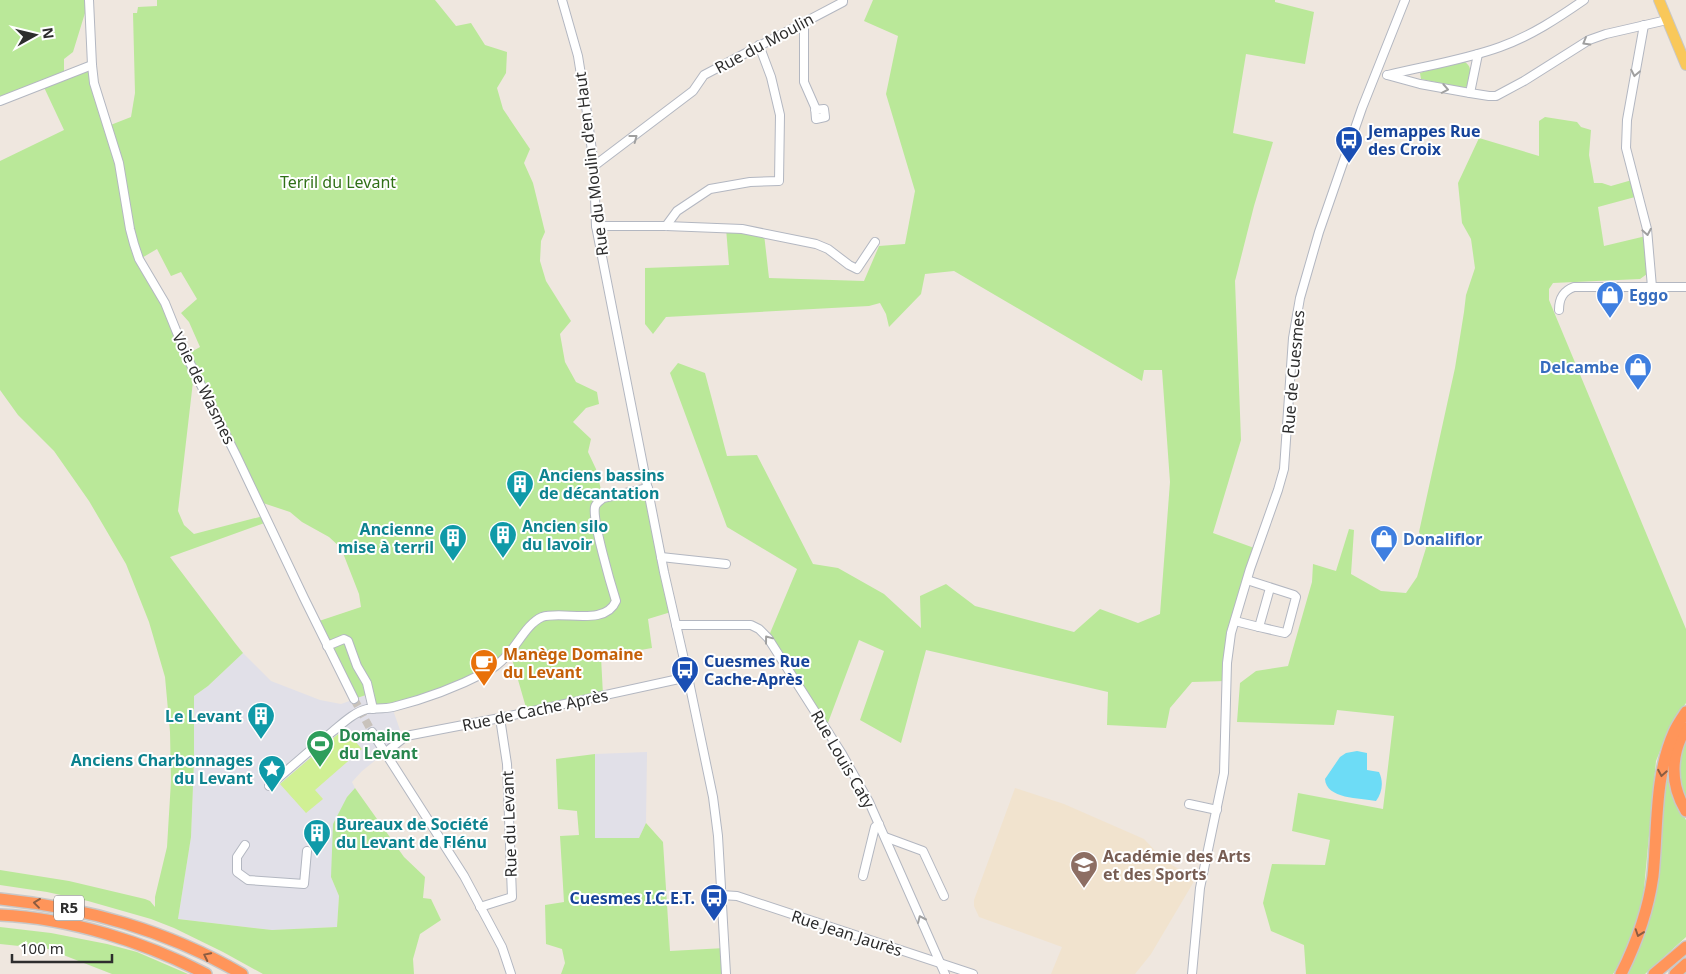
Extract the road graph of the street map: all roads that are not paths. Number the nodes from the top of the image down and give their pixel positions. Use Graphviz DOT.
graph roads {
  1 [pos="89,0"];
  2 [pos="562,0"];
  3 [pos="843,0"];
  4 [pos="1405,0"];
  5 [pos="1584,0"];
  6 [pos="1659,0"];
  7 [pos="1667,20"];
  8 [pos="804,22"];
  9 [pos="1644,25"];
  10 [pos="760,45"];
  11 [pos="1478,54"];
  12 [pos="92,65"];
  13 [pos="1424,66"];
  14 [pos="1686,66"];
  15 [pos="1376,73"];
  16 [pos="1387,75"];
  17 [pos="1420,84"];
  18 [pos="1470,93"];
  19 [pos="0,101"];
  20 [pos="815,110"];
  21 [pos="594,166"];
  22 [pos="596,226"];
  23 [pos="666,226"];
  24 [pos="875,242"];
  25 [pos="1652,287"];
  26 [pos="1686,287"];
  27 [pos="1559,310"];
  28 [pos="648,488"];
  29 [pos="661,557"];
  30 [pos="726,564"];
  31 [pos="1246,580"];
  32 [pos="1270,588"];
  33 [pos="736,620"];
  34 [pos="1235,621"];
  35 [pos="676,625"];
  36 [pos="699,625"];
  37 [pos="1259,627"];
  38 [pos="327,646"];
  39 [pos="688,677"];
  40 [pos="354,699"];
  41 [pos="373,709"];
  42 [pos="1686,712"];
  43 [pos="500,718"];
  44 [pos="1686,728"];
  45 [pos="372,732"];
  46 [pos="386,752"];
  47 [pos="269,786"];
  48 [pos="1189,804"];
  49 [pos="1217,810"];
  50 [pos="1686,811"];
  51 [pos="879,824"];
  52 [pos="885,837"];
  53 [pos="245,845"];
  54 [pos="307,851"];
  55 [pos="863,876"];
  56 [pos="722,895"];
  57 [pos="944,896"];
  58 [pos="0,899"];
  59 [pos="480,907"];
  60 [pos="0,915"];
  61 [pos="1686,947"];
  62 [pos="1193,959"];
  63 [pos="941,964"];
  64 [pos="1686,964"];
  65 [pos="206,974"];
  66 [pos="242,974"];
  67 [pos="511,974"];
  68 [pos="726,974"];
  69 [pos="945,974"];
  70 [pos="973,974"];
  71 [pos="1192,974"];
  72 [pos="1196,974"];
  73 [pos="1621,974"];
  74 [pos="1654,974"];
  75 [pos="1675,974"];
  1 -- 12 [label="street, Voie de Wasmes"];
  2 -- 21 [label="street, Rue du Moulin d'en Haut"];
  3 -- 8 [label="street, Rue du Moulin"];
  4 -- 15 [label="street, Rue de Cuesmes"];
  5 -- 11 [label="street"];
  6 -- 7 [label="main road"];
  7 -- 9 [label="street"];
  7 -- 14 [label="main road"];
  8 -- 10 [label="street, Rue du Moulin"];
  8 -- 20 [label="street"];
  9 -- 18 [label="street, one-way"];
  9 -- 25 [label="street, one-way"];
  21 -- 10 [label="street, Rue du Moulin, one-way"];
  10 -- 23 [label="street"];
  11 -- 13 [label="street"];
  11 -- 18 [label="street"];
  12 -- 19 [label="street"];
  12 -- 38 [label="street, Voie de Wasmes"];
  13 -- 16 [label="street"];
  13 -- 17 [label="street"];
  15 -- 16 [label="street"];
  15 -- 31 [label="street, Rue de Cuesmes"];
  16 -- 17 [label="street"];
  17 -- 18 [label="street, one-way"];
  21 -- 22 [label="street, Rue du Moulin d'en Haut"];
  22 -- 23 [label="street"];
  22 -- 28 [label="street, Rue du Moulin d'en Haut"];
  23 -- 24 [label="street"];
  25 -- 26 [label="street"];
  25 -- 27 [label="street"];
  28 -- 29 [label="street, Rue du Moulin d'en Haut"];
  28 -- 41 [label="street"];
  29 -- 30 [label="street"];
  29 -- 35 [label="street, Rue du Moulin d'en Haut"];
  31 -- 32 [label="street"];
  31 -- 34 [label="street, Rue de Cuesmes"];
  32 -- 37 [label="street"];
  32 -- 37 [label="street"];
  33 -- 36 [label="street"];
  34 -- 37 [label="street"];
  34 -- 49 [label="street, Rue de Cuesmes"];
  35 -- 36 [label="street, Rue Louis Caty"];
  35 -- 39 [label="street, Rue du Moulin d'en Haut"];
  51 -- 36 [label="street, Rue Louis Caty, one-way"];
  38 -- 40 [label="street, Voie de Wasmes"];
  38 -- 41 [label="street"];
  39 -- 43 [label="street, Rue de Cache Après"];
  39 -- 56 [label="street, Rue du Moulin d'en Haut"];
  41 -- 47 [label="street"];
  42 -- 73 [label="highway, one-way"];
  43 -- 46 [label="street, Rue de Cache Après"];
  43 -- 59 [label="street, Rue du Levant"];
  44 -- 50 [label="highway"];
  45 -- 46 [label="street"];
  46 -- 59 [label="street"];
  48 -- 49 [label="street"];
  49 -- 62 [label="street, Rue de Cuesmes"];
  51 -- 52 [label="street, Rue Louis Caty"];
  51 -- 55 [label="street"];
  52 -- 57 [label="street"];
  63 -- 52 [label="street, Rue Louis Caty, one-way"];
  53 -- 54 [label="street"];
  56 -- 63 [label="street, Rue Jean Jaurès"];
  56 -- 68 [label="street, Rue du Moulin d'en Haut"];
  66 -- 58 [label="highway, R5, one-way"];
  59 -- 67 [label="street"];
  60 -- 65 [label="highway, R5"];
  61 -- 74 [label="highway"];
  62 -- 71 [label="street, Rue de Cuesmes"];
  62 -- 72 [label="street"];
  63 -- 69 [label="street, Rue Louis Caty"];
  63 -- 70 [label="street, Rue Jean Jaurès"];
  64 -- 75 [label="highway"];
}
